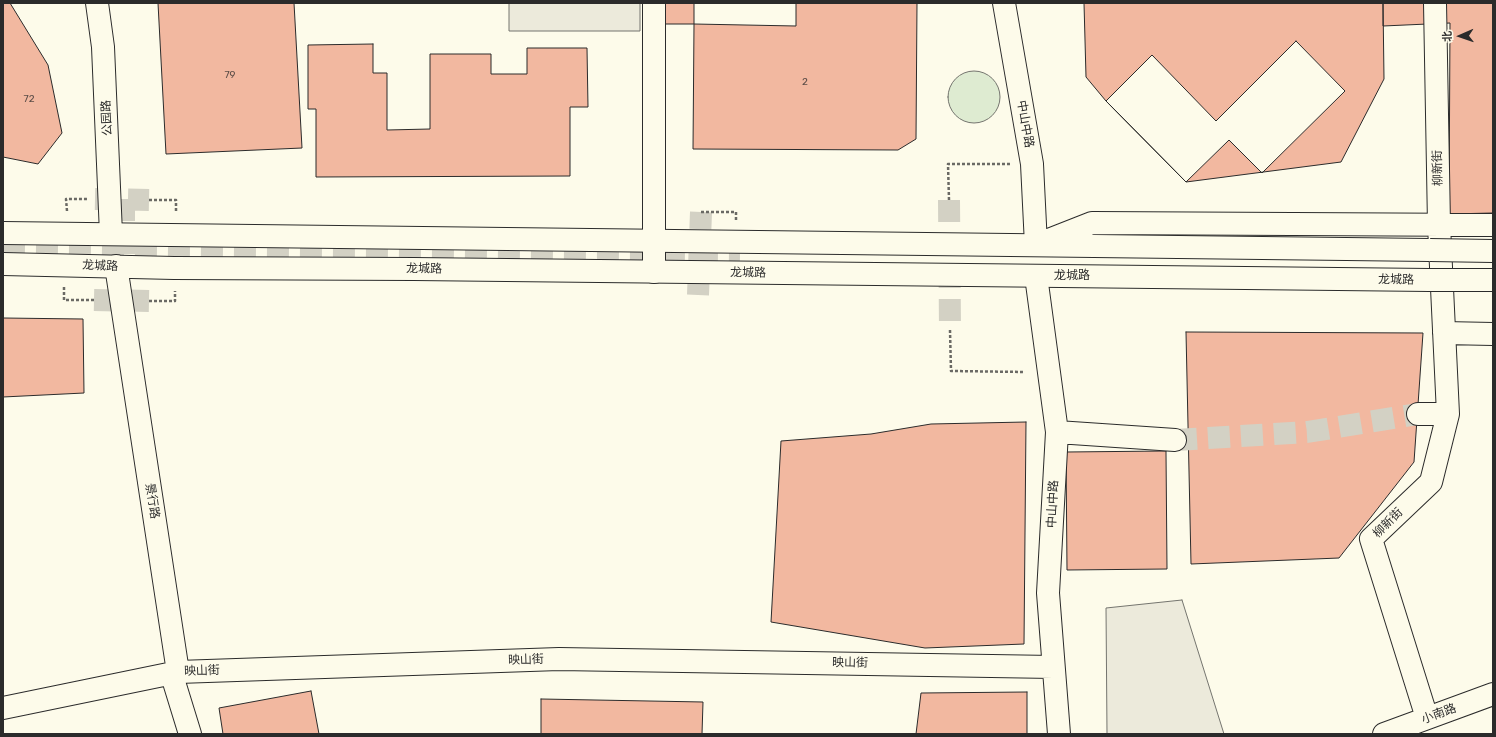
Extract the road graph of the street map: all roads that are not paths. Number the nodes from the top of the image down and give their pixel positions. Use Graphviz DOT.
graph roads {
  1 [pos="97,3"];
  2 [pos="654,3"];
  3 [pos="1004,3"];
  4 [pos="1436,3"];
  5 [pos="1439,225"];
  6 [pos="1493,225"];
  7 [pos="3,233"];
  8 [pos="111,234"];
  9 [pos="655,240"];
  10 [pos="1036,245"];
  11 [pos="1493,251"];
  12 [pos="3,264"];
  13 [pos="116,266"];
  14 [pos="654,272"];
  15 [pos="1036,276"];
  16 [pos="1493,280"];
  17 [pos="1444,333"];
  18 [pos="1493,334"];
  19 [pos="1418,414"];
  20 [pos="1448,414"];
  21 [pos="1057,432"];
  22 [pos="1175,440"];
  23 [pos="1053,667"];
  24 [pos="178,672"];
  25 [pos="1493,694"];
  26 [pos="3,708"];
  27 [pos="1427,718"];
  28 [pos="190,734"];
  29 [pos="1059,734"];
  30 [pos="1384,734"];
  1 -- 8 [label="street, 公园路"];
  2 -- 9 [label="street"];
  3 -- 10 [label="street, 中山中路"];
  4 -- 5 [label="street, 柳新街"];
  5 -- 6 [label="street"];
  5 -- 10 [label="street"];
  5 -- 17 [label="street, 柳新街"];
  7 -- 8 [label="street"];
  8 -- 9 [label="street"];
  9 -- 10 [label="street"];
  9 -- 14 [label="street"];
  10 -- 11 [label="street, bridge"];
  10 -- 15 [label="street, 中山中路"];
  12 -- 13 [label="street, 龙城路"];
  13 -- 14 [label="street, 龙城路"];
  13 -- 24 [label="street, 景行路"];
  14 -- 15 [label="street, 龙城路"];
  15 -- 16 [label="street, 龙城路, bridge"];
  15 -- 21 [label="street, 中山中路"];
  17 -- 18 [label="street"];
  17 -- 20 [label="street, 柳新街"];
  19 -- 20 [label="street"];
  20 -- 27 [label="street, 柳新街"];
  21 -- 22 [label="street"];
  21 -- 23 [label="street, 中山中路"];
  23 -- 24 [label="street, 映山街"];
  23 -- 29 [label="street, 中山中路"];
  24 -- 26 [label="street, 映山街"];
  24 -- 28 [label="street, 景行路"];
  25 -- 27 [label="street, 小南路"];
  27 -- 30 [label="street, 小南路"];
}
